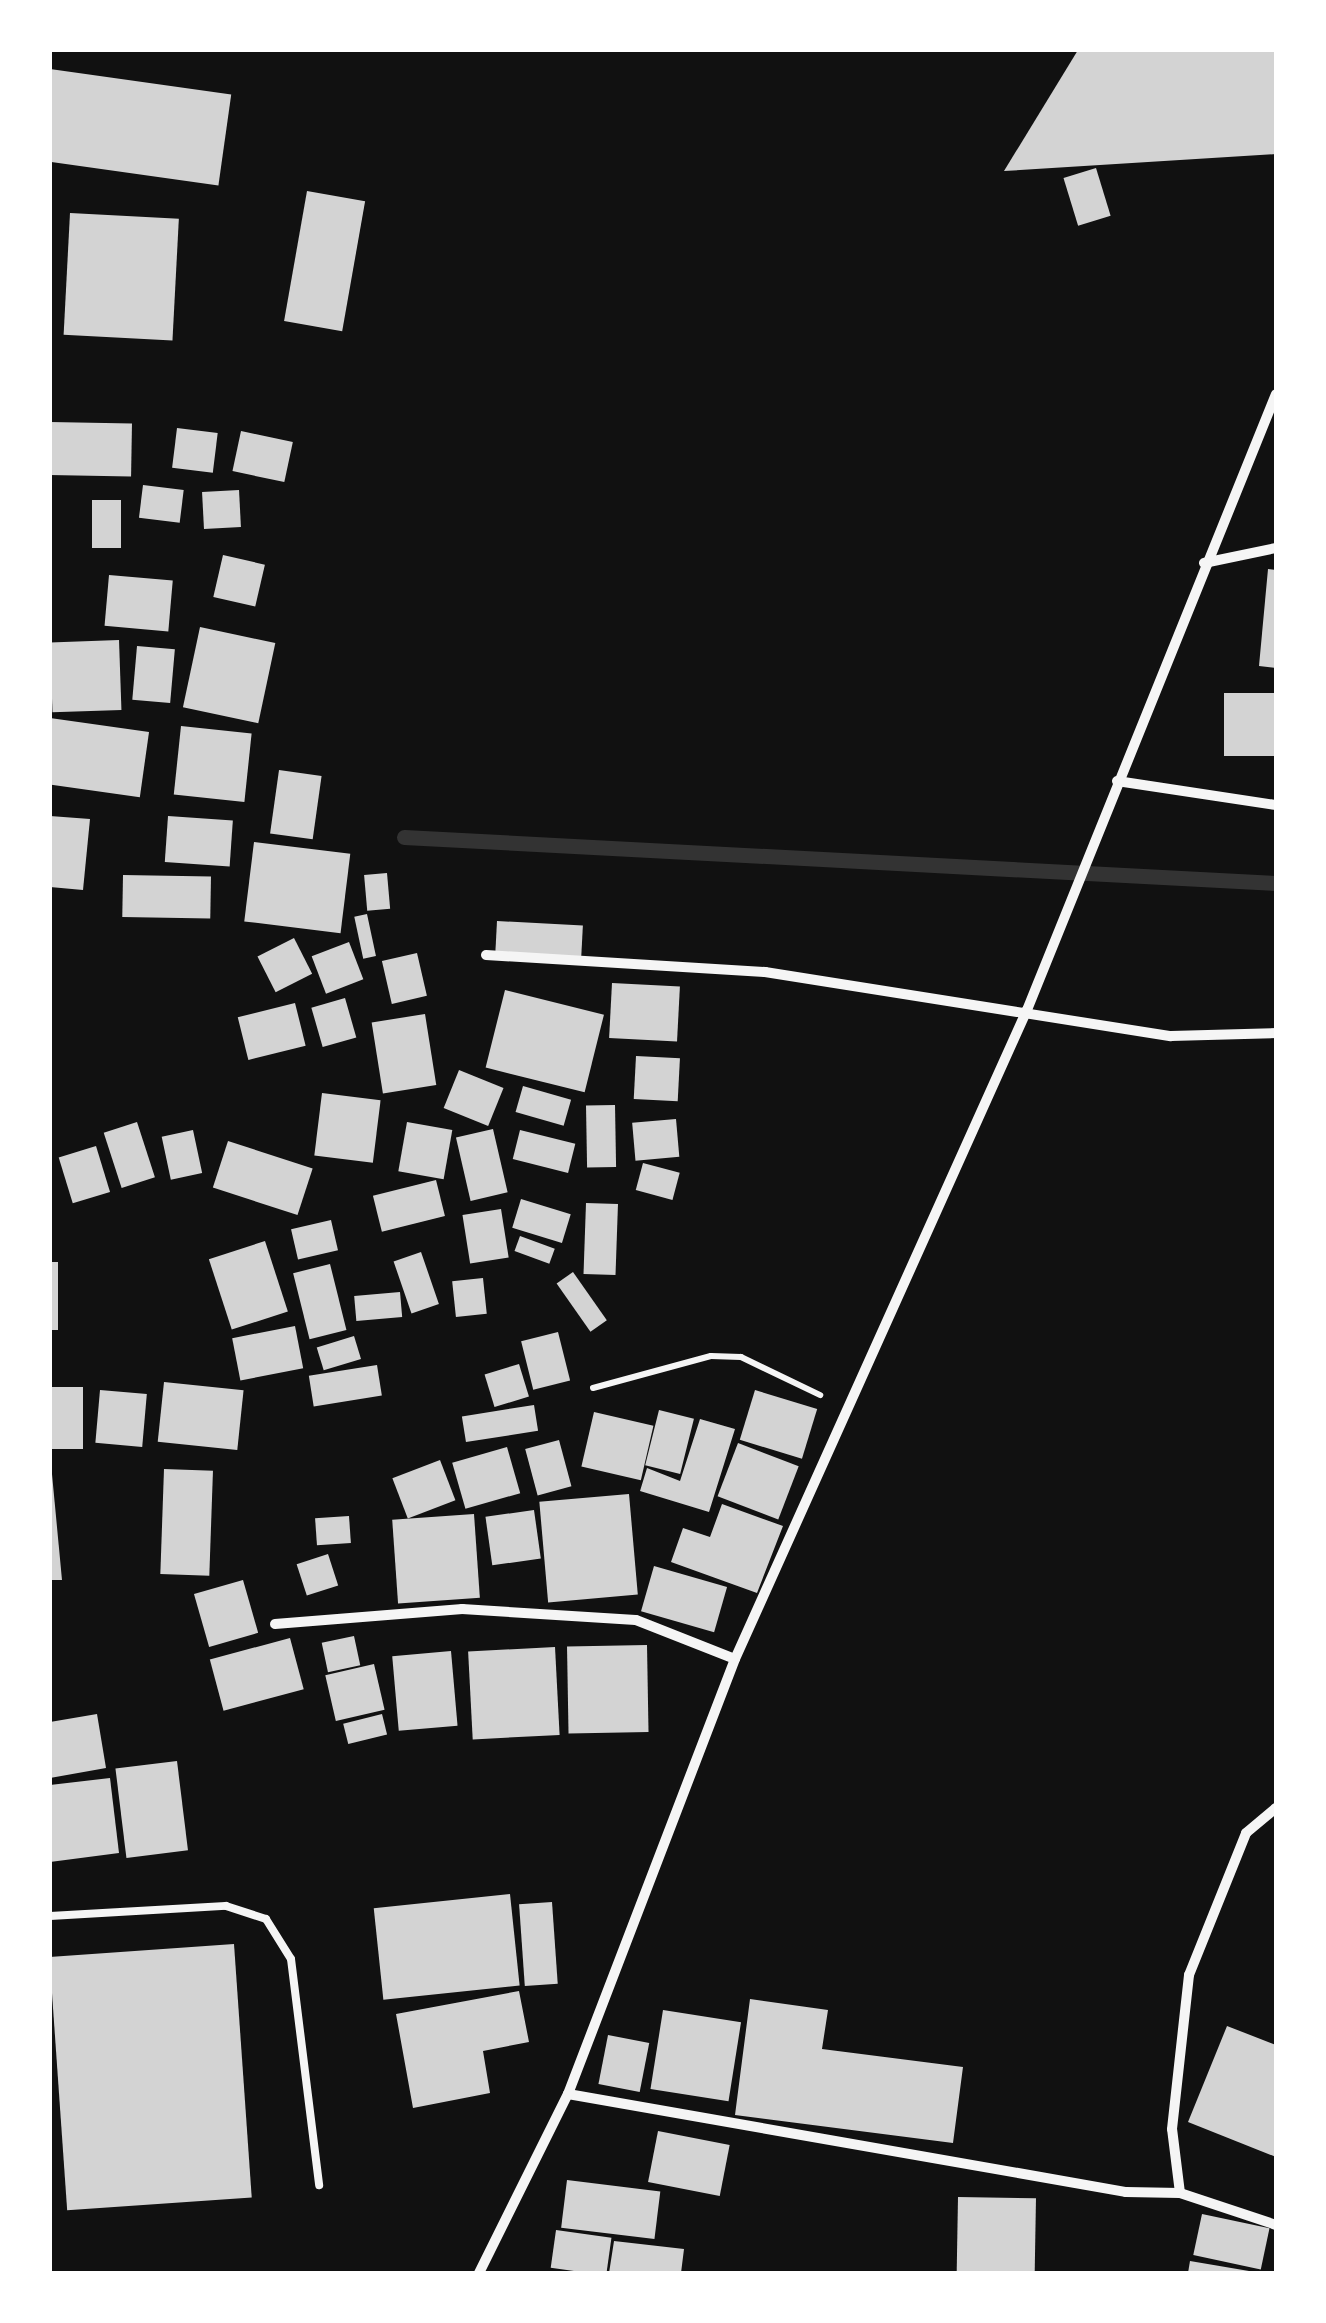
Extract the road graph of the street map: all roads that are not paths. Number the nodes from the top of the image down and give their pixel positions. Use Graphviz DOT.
graph roads {
  1 [pos="1276,394"];
  2 [pos="1276,548"];
  3 [pos="1204,563"];
  4 [pos="1116,781"];
  5 [pos="1276,805"];
  6 [pos="486,955"];
  7 [pos="1028,1010"];
  8 [pos="1276,1033"];
  9 [pos="275,1624"];
  10 [pos="735,1659"];
  11 [pos="1276,1808"];
  12 [pos="50,1916"];
  13 [pos="568,2094"];
  14 [pos="320,2185"];
  15 [pos="1180,2193"];
  16 [pos="1276,2225"];
  17 [pos="478,2273"];
  1 -- 3 [label="street"];
  2 -- 3 [label="street"];
  3 -- 4 [label="street"];
  4 -- 5 [label="street"];
  4 -- 7 [label="street"];
  6 -- 7 [label="street"];
  7 -- 8 [label="street"];
  7 -- 10 [label="street"];
  9 -- 10 [label="street"];
  10 -- 13 [label="street"];
  11 -- 15 [label="street"];
  12 -- 14 [label="lane"];
  13 -- 15 [label="street"];
  13 -- 17 [label="street"];
  15 -- 16 [label="street"];
}
